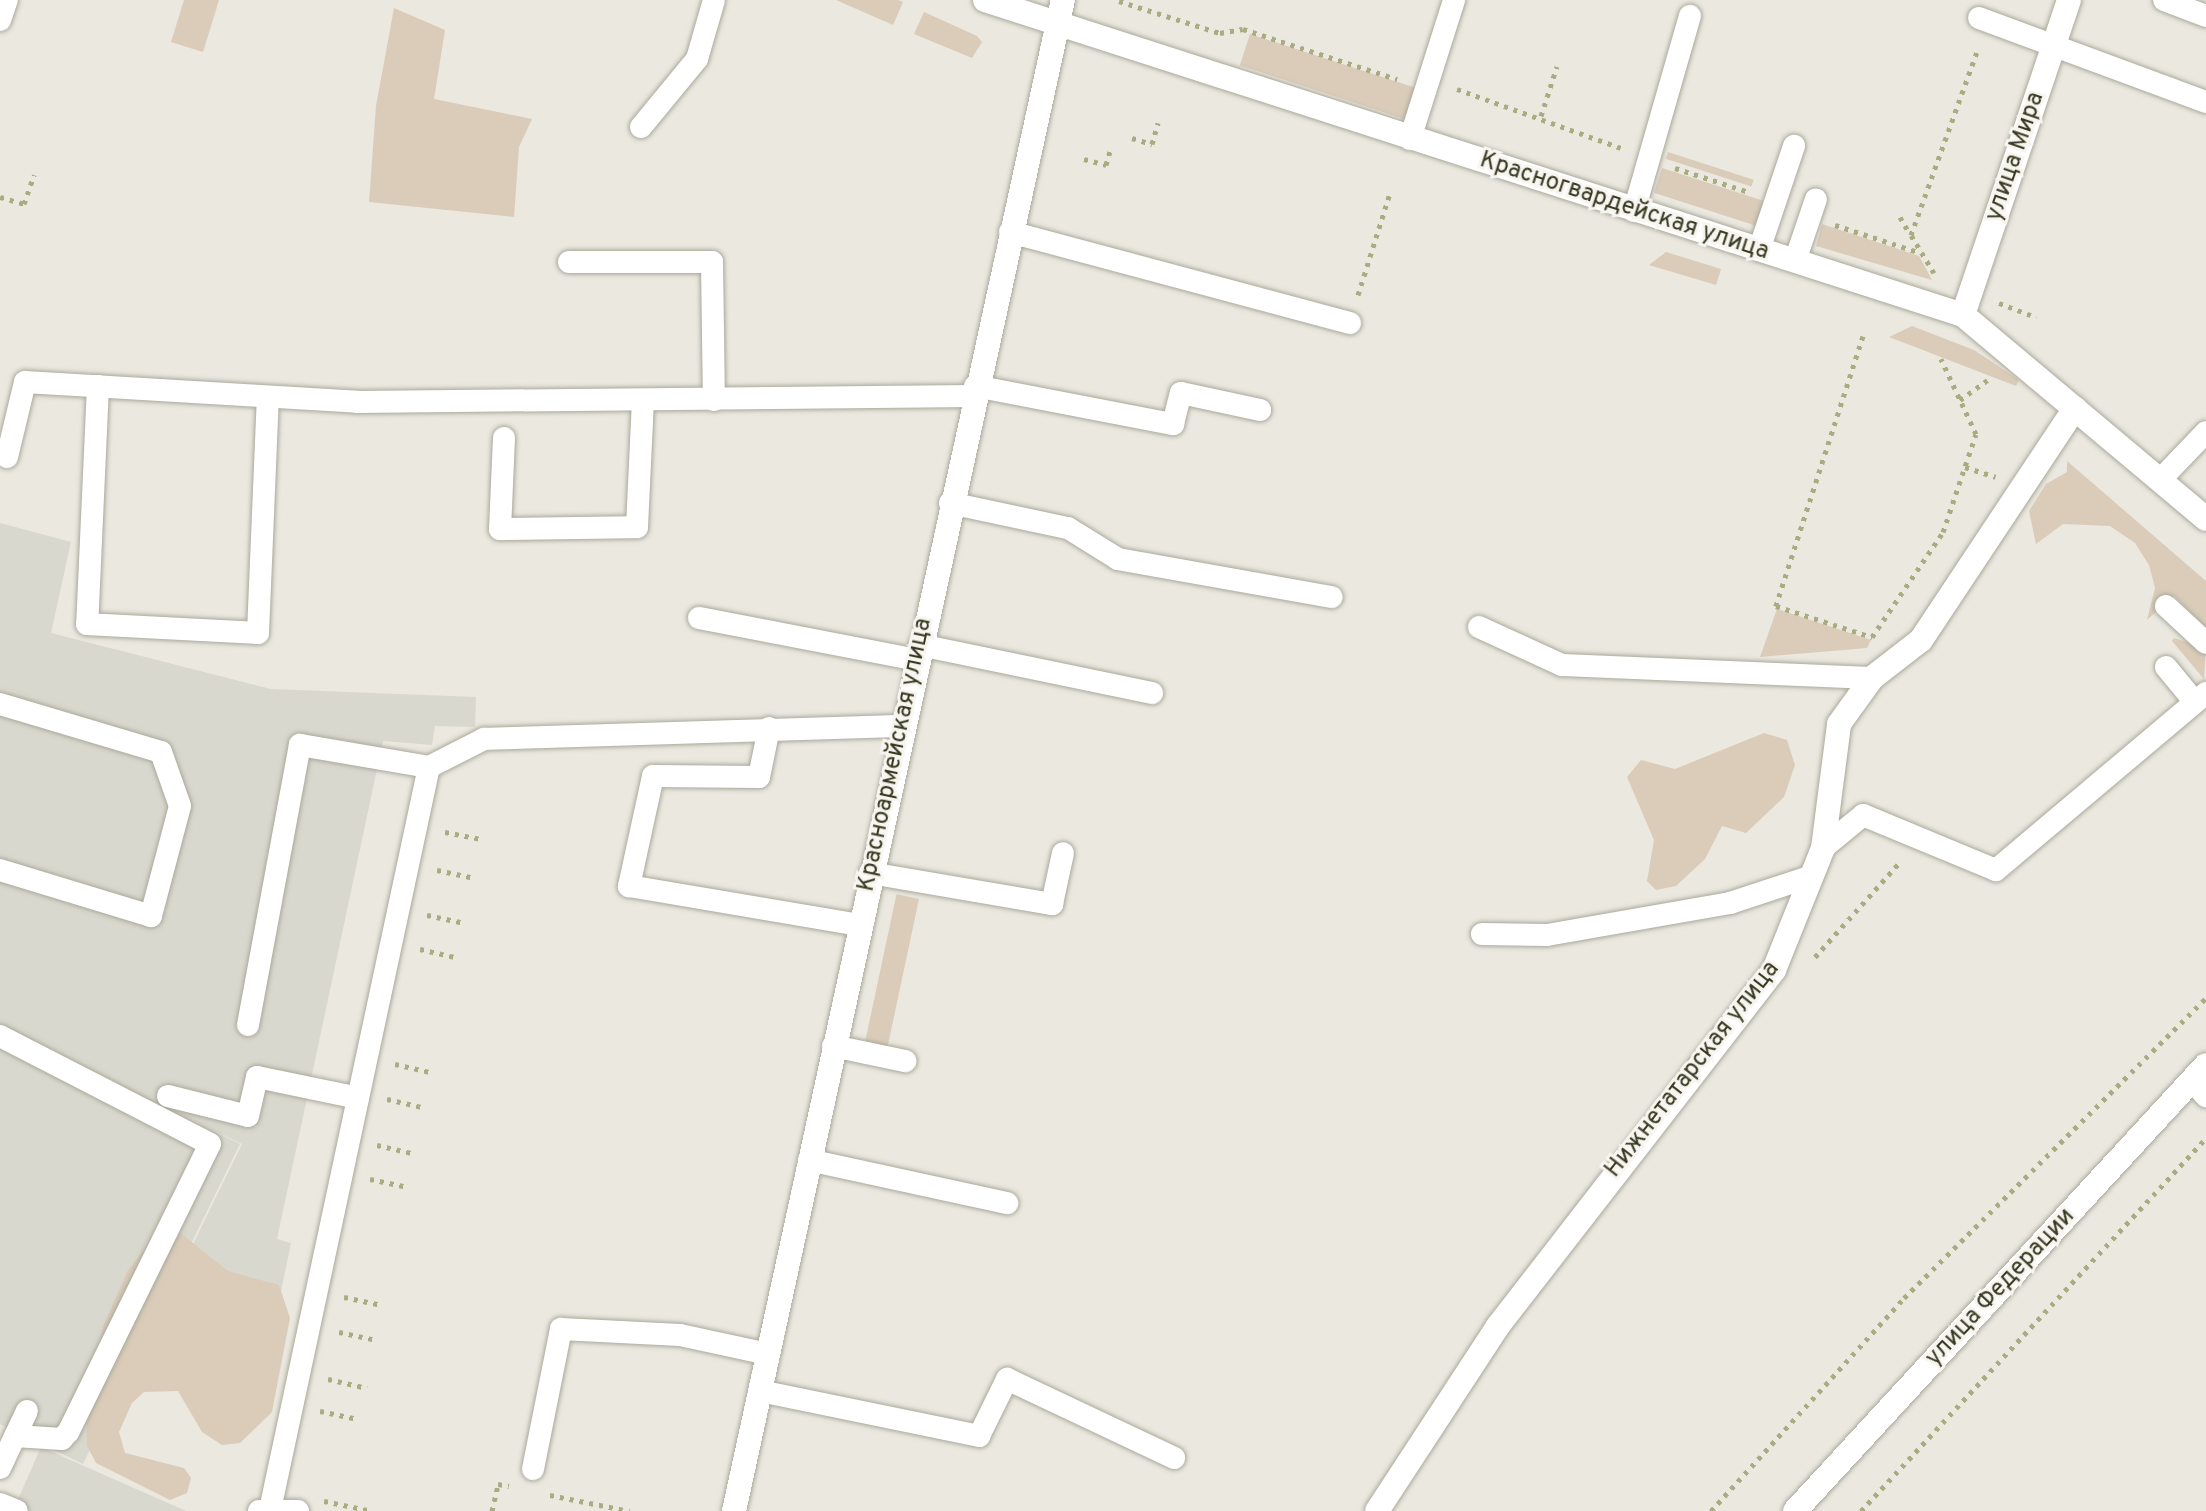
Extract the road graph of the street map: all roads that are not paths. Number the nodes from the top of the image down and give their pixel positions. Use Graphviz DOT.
graph roads {
  1 [pos="7,0"];
  2 [pos="714,0"];
  3 [pos="985,0"];
  4 [pos="1063,0"];
  5 [pos="1454,0"];
  6 [pos="2069,0"];
  7 [pos="2164,0"];
  8 [pos="1690,16"];
  9 [pos="2206,16"];
  10 [pos="0,20"];
  11 [pos="1981,26"];
  12 [pos="1057,28"];
  13 [pos="2054,45"];
  14 [pos="2206,102"];
  15 [pos="641,127"];
  16 [pos="1410,139"];
  17 [pos="1794,146"];
  18 [pos="1813,208"];
  19 [pos="1634,211"];
  20 [pos="1010,232"];
  21 [pos="1759,250"];
  22 [pos="1795,261"];
  23 [pos="569,262"];
  24 [pos="1963,315"];
  25 [pos="1350,323"];
  26 [pos="98,386"];
  27 [pos="974,391"];
  28 [pos="268,397"];
  29 [pos="643,400"];
  30 [pos="714,400"];
  31 [pos="2075,408"];
  32 [pos="1260,410"];
  33 [pos="2206,432"];
  34 [pos="504,438"];
  35 [pos="7,457"];
  36 [pos="2160,480"];
  37 [pos="950,503"];
  38 [pos="2206,519"];
  39 [pos="1332,597"];
  40 [pos="2166,606"];
  41 [pos="699,618"];
  42 [pos="1479,627"];
  43 [pos="2206,643"];
  44 [pos="918,652"];
  45 [pos="2166,667"];
  46 [pos="1872,678"];
  47 [pos="1152,693"];
  48 [pos="2200,697"];
  49 [pos="0,704"];
  50 [pos="903,726"];
  51 [pos="769,728"];
  52 [pos="429,767"];
  53 [pos="1823,848"];
  54 [pos="1063,853"];
  55 [pos="0,870"];
  56 [pos="870,873"];
  57 [pos="1812,876"];
  58 [pos="859,925"];
  59 [pos="1482,934"];
  60 [pos="248,1025"];
  61 [pos="0,1036"];
  62 [pos="833,1046"];
  63 [pos="905,1061"];
  64 [pos="2201,1081"];
  65 [pos="168,1096"];
  66 [pos="368,1097"];
  67 [pos="809,1160"];
  68 [pos="1007,1203"];
  69 [pos="768,1354"];
  70 [pos="760,1391"];
  71 [pos="27,1411"];
  72 [pos="15,1436"];
  73 [pos="1174,1458"];
  74 [pos="0,1468"];
  75 [pos="530,1480"];
  76 [pos="305,1503"];
  77 [pos="0,1504"];
  78 [pos="264,1508"];
  79 [pos="17,1511"];
  80 [pos="734,1511"];
  81 [pos="1377,1511"];
  82 [pos="1795,1511"];
  1 -- 10 [label="lane"];
  2 -- 15 [label="lane"];
  3 -- 12 [label="street, Красногвардейская улица"];
  4 -- 12 [label="street, Красноармейская улица"];
  5 -- 16 [label="lane"];
  6 -- 13 [label="street, улица Мира"];
  7 -- 9 [label="lane"];
  8 -- 19 [label="lane"];
  11 -- 13 [label="lane"];
  12 -- 16 [label="street, Красногвардейская улица"];
  12 -- 20 [label="street, Красноармейская улица"];
  13 -- 14 [label="lane"];
  13 -- 24 [label="street, улица Мира"];
  16 -- 19 [label="street, Красногвардейская улица"];
  17 -- 21 [label="lane"];
  18 -- 22 [label="lane"];
  19 -- 21 [label="street, Красногвардейская улица"];
  20 -- 25 [label="lane"];
  20 -- 27 [label="street, Красноармейская улица"];
  21 -- 22 [label="street, Красногвардейская улица"];
  22 -- 24 [label="street, Красногвардейская улица"];
  23 -- 30 [label="lane"];
  24 -- 31 [label="street, Красногвардейская улица"];
  26 -- 28 [label="lane"];
  26 -- 28 [label="lane"];
  26 -- 35 [label="lane"];
  27 -- 30 [label="lane"];
  27 -- 32 [label="lane"];
  27 -- 37 [label="street, Красноармейская улица"];
  28 -- 29 [label="lane"];
  29 -- 30 [label="lane"];
  29 -- 34 [label="lane"];
  31 -- 36 [label="street, Красногвардейская улица"];
  31 -- 46 [label="street, Нижнетатарская улица"];
  33 -- 36 [label="lane"];
  36 -- 38 [label="street, Красногвардейская улица"];
  37 -- 39 [label="lane"];
  37 -- 44 [label="street, Красноармейская улица"];
  40 -- 43 [label="lane"];
  41 -- 44 [label="lane"];
  42 -- 46 [label="lane"];
  44 -- 47 [label="lane"];
  44 -- 50 [label="street, Красноармейская улица"];
  45 -- 48 [label="lane"];
  46 -- 53 [label="street, Нижнетатарская улица"];
  48 -- 53 [label="lane"];
  49 -- 55 [label="lane"];
  50 -- 51 [label="lane"];
  50 -- 56 [label="street, Красноармейская улица"];
  51 -- 52 [label="lane"];
  51 -- 58 [label="lane"];
  52 -- 60 [label="lane"];
  52 -- 66 [label="lane"];
  53 -- 57 [label="street, Нижнетатарская улица"];
  54 -- 56 [label="lane"];
  56 -- 58 [label="street, Красноармейская улица"];
  57 -- 59 [label="lane"];
  57 -- 81 [label="street, Нижнетатарская улица"];
  58 -- 62 [label="street, Красноармейская улица"];
  61 -- 72 [label="lane"];
  62 -- 63 [label="lane"];
  62 -- 67 [label="street, Красноармейская улица"];
  64 -- 82 [label="street, улица Федерации"];
  65 -- 66 [label="lane"];
  66 -- 78 [label="lane"];
  67 -- 68 [label="lane"];
  67 -- 69 [label="street, Красноармейская улица"];
  69 -- 70 [label="street, Красноармейская улица"];
  69 -- 75 [label="lane"];
  70 -- 73 [label="lane"];
  70 -- 80 [label="street, Красноармейская улица"];
  71 -- 72 [label="lane"];
  72 -- 74 [label="lane"];
  76 -- 78 [label="lane"];
  77 -- 79 [label="lane"];
}
